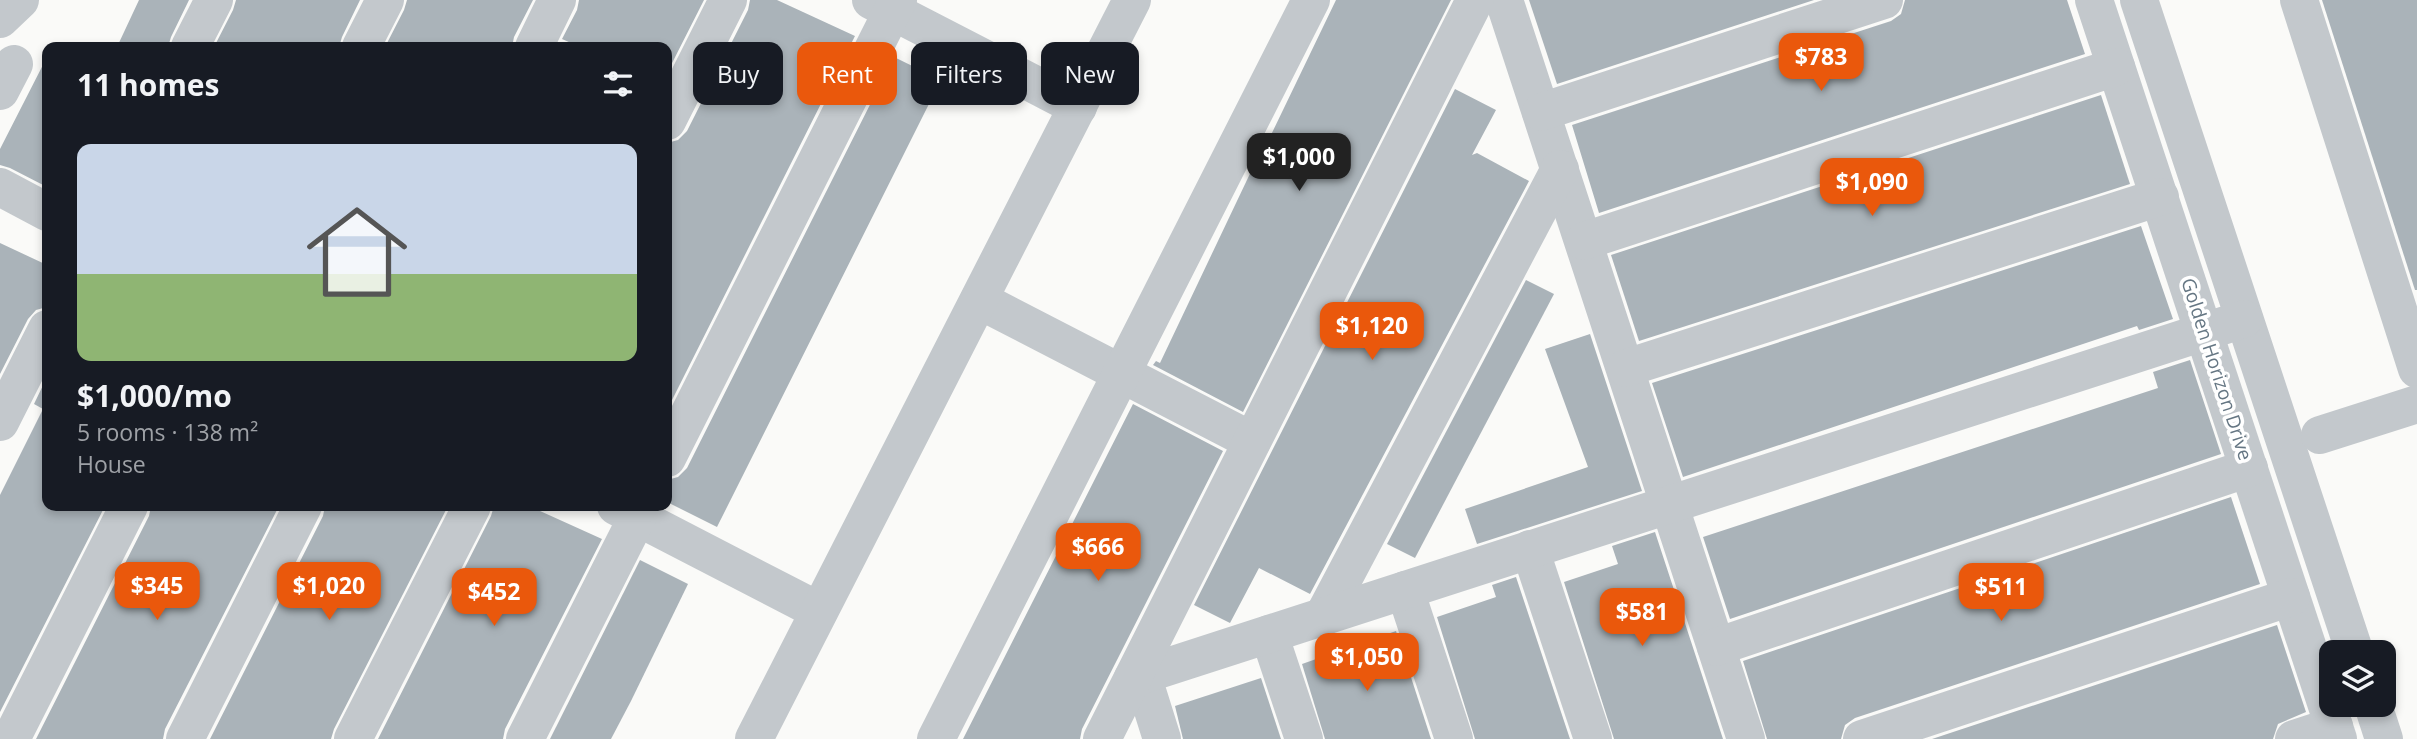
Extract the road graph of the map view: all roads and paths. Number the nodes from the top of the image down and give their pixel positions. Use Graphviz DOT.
graph roads {
  1 [pos="20,0"];
  2 [pos="214,0"];
  3 [pos="385,0"];
  4 [pos="557,0"];
  5 [pos="728,0"];
  6 [pos="1132,0"];
  7 [pos="1311,0"];
  8 [pos="1475,0"];
  9 [pos="1504,0"];
  10 [pos="1884,0"];
  11 [pos="2094,0"];
  12 [pos="2139,0"];
  13 [pos="2299,0"];
  14 [pos="887,4"];
  15 [pos="0,19"];
  16 [pos="193,42"];
  17 [pos="364,42"];
  18 [pos="536,42"];
  19 [pos="2116,67"];
  20 [pos="1078,107"];
  21 [pos="672,111"];
  22 [pos="1541,112"];
  23 [pos="1560,169"];
  24 [pos="0,187"];
  25 [pos="2160,197"];
  26 [pos="42,209"];
  27 [pos="1584,241"];
  28 [pos="979,300"];
  29 [pos="2244,319"];
  30 [pos="2205,331"];
  31 [pos="42,339"];
  32 [pos="1626,368"];
  33 [pos="2417,369"];
  34 [pos="1121,374"];
  35 [pos="2417,404"];
  36 [pos="0,422"];
  37 [pos="2320,435"];
  38 [pos="1252,441"];
  39 [pos="672,448"];
  40 [pos="2249,468"];
  41 [pos="1668,505"];
  42 [pos="126,511"];
  43 [pos="300,511"];
  44 [pos="469,511"];
  45 [pos="631,511"];
  46 [pos="636,511"];
  47 [pos="1531,549"];
  48 [pos="1405,590"];
  49 [pos="2291,597"];
  50 [pos="819,611"];
  51 [pos="1323,617"];
  52 [pos="1269,634"];
  53 [pos="2351,640"];
  54 [pos="1716,647"];
  55 [pos="1138,677"];
  56 [pos="2377,717"];
  57 [pos="2336,732"];
  58 [pos="11,739"];
  59 [pos="185,739"];
  60 [pos="353,739"];
  61 [pos="525,739"];
  62 [pos="754,739"];
  63 [pos="936,739"];
  64 [pos="1102,739"];
  65 [pos="1162,739"];
  66 [pos="1304,739"];
  67 [pos="1454,739"];
  68 [pos="1593,739"];
  69 [pos="1746,739"];
  70 [pos="1863,739"];
  71 [pos="2294,739"];
  72 [pos="2384,739"];
  1 -- 15 [label="street"];
  2 -- 16 [label="street"];
  3 -- 17 [label="street"];
  4 -- 18 [label="street"];
  5 -- 21 [label="street"];
  6 -- 20 [label="street"];
  7 -- 34 [label="street"];
  8 -- 38 [label="street"];
  9 -- 22 [label="street"];
  10 -- 22 [label="street"];
  11 -- 19 [label="street, Golden Horizon Drive"];
  12 -- 29 [label="street"];
  13 -- 33 [label="street"];
  14 -- 20 [label="street"];
  14 -- 39 [label="street"];
  19 -- 25 [label="street, Golden Horizon Drive"];
  19 -- 27 [label="street"];
  20 -- 28 [label="street"];
  22 -- 23 [label="street"];
  23 -- 27 [label="street"];
  23 -- 51 [label="street"];
  24 -- 26 [label="street"];
  25 -- 30 [label="street, Golden Horizon Drive"];
  25 -- 32 [label="street"];
  27 -- 32 [label="street"];
  28 -- 34 [label="street"];
  28 -- 50 [label="street"];
  29 -- 30 [label="street"];
  29 -- 53 [label="street"];
  30 -- 40 [label="street, Golden Horizon Drive"];
  30 -- 41 [label="street"];
  31 -- 36 [label="street"];
  32 -- 41 [label="street"];
  34 -- 38 [label="street"];
  34 -- 63 [label="street"];
  35 -- 37 [label="street"];
  38 -- 55 [label="street"];
  40 -- 49 [label="street, Golden Horizon Drive"];
  40 -- 54 [label="street"];
  41 -- 47 [label="street"];
  41 -- 54 [label="street"];
  42 -- 58 [label="street"];
  43 -- 59 [label="street"];
  44 -- 60 [label="street"];
  45 -- 61 [label="street"];
  46 -- 50 [label="street"];
  47 -- 48 [label="street"];
  47 -- 68 [label="street"];
  48 -- 51 [label="street"];
  48 -- 67 [label="street"];
  49 -- 57 [label="street, Golden Horizon Drive"];
  49 -- 70 [label="street"];
  50 -- 62 [label="street"];
  51 -- 52 [label="street"];
  52 -- 55 [label="street"];
  52 -- 66 [label="street"];
  54 -- 69 [label="street"];
  55 -- 64 [label="street"];
  55 -- 65 [label="street"];
  56 -- 72 [label="street"];
  57 -- 71 [label="street"];
}
